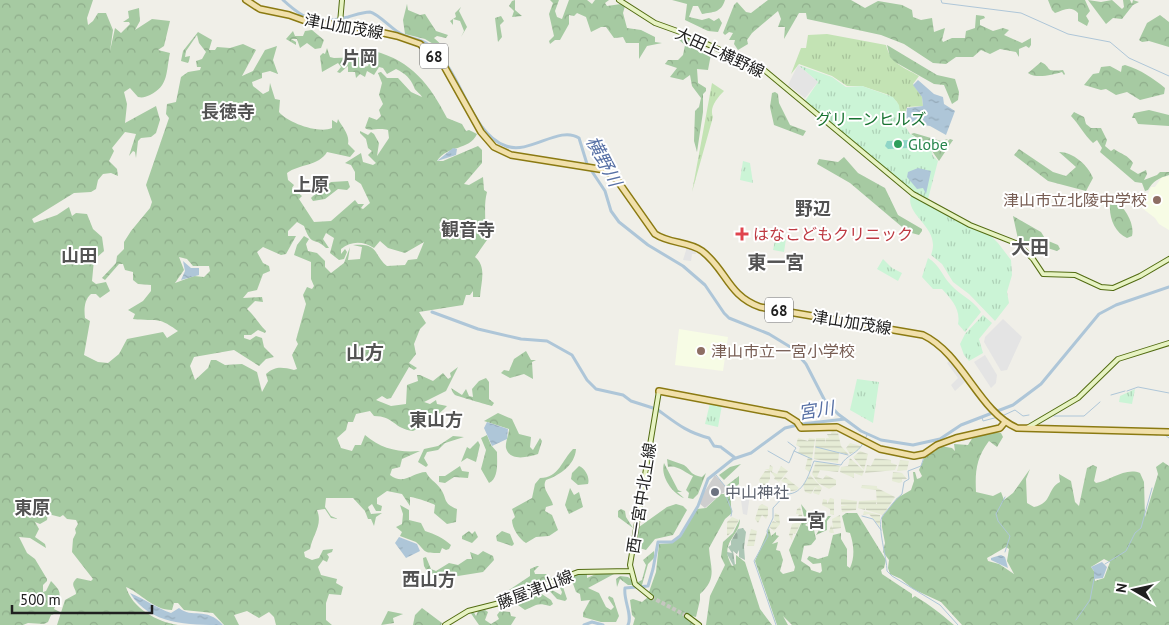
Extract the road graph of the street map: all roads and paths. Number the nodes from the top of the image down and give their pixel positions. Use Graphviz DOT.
graph roads {
  1 [pos="246,0"];
  2 [pos="342,0"];
  3 [pos="619,0"];
  4 [pos="340,20"];
  5 [pos="1169,259"];
  6 [pos="1169,343"];
  7 [pos="658,392"];
  8 [pos="1005,422"];
  9 [pos="1037,423"];
  10 [pos="1024,429"];
  11 [pos="1038,430"];
  12 [pos="1169,432"];
  13 [pos="630,571"];
  14 [pos="651,596"];
  15 [pos="687,616"];
  16 [pos="445,625"];
  17 [pos="699,625"];
  1 -- 4 [label="main road, 津山加茂線 / 68"];
  2 -- 4 [label="main road"];
  3 -- 5 [label="main road, 大田上横野線"];
  4 -- 8 [label="main road, 津山加茂線 / 68"];
  6 -- 9 [label="main road"];
  7 -- 8 [label="main road"];
  7 -- 13 [label="main road, 西一宮中北上線"];
  8 -- 10 [label="main road, 津山加茂線 / 68"];
  9 -- 10 [label="main road"];
  9 -- 11 [label="main road"];
  10 -- 11 [label="main road, 津山加茂線 / 68"];
  11 -- 12 [label="main road, 津山加茂線 / 68"];
  13 -- 14 [label="main road, 西一宮中北上線"];
  13 -- 16 [label="main road, 藤屋津山線"];
  15 -- 17 [label="main road"];
}
